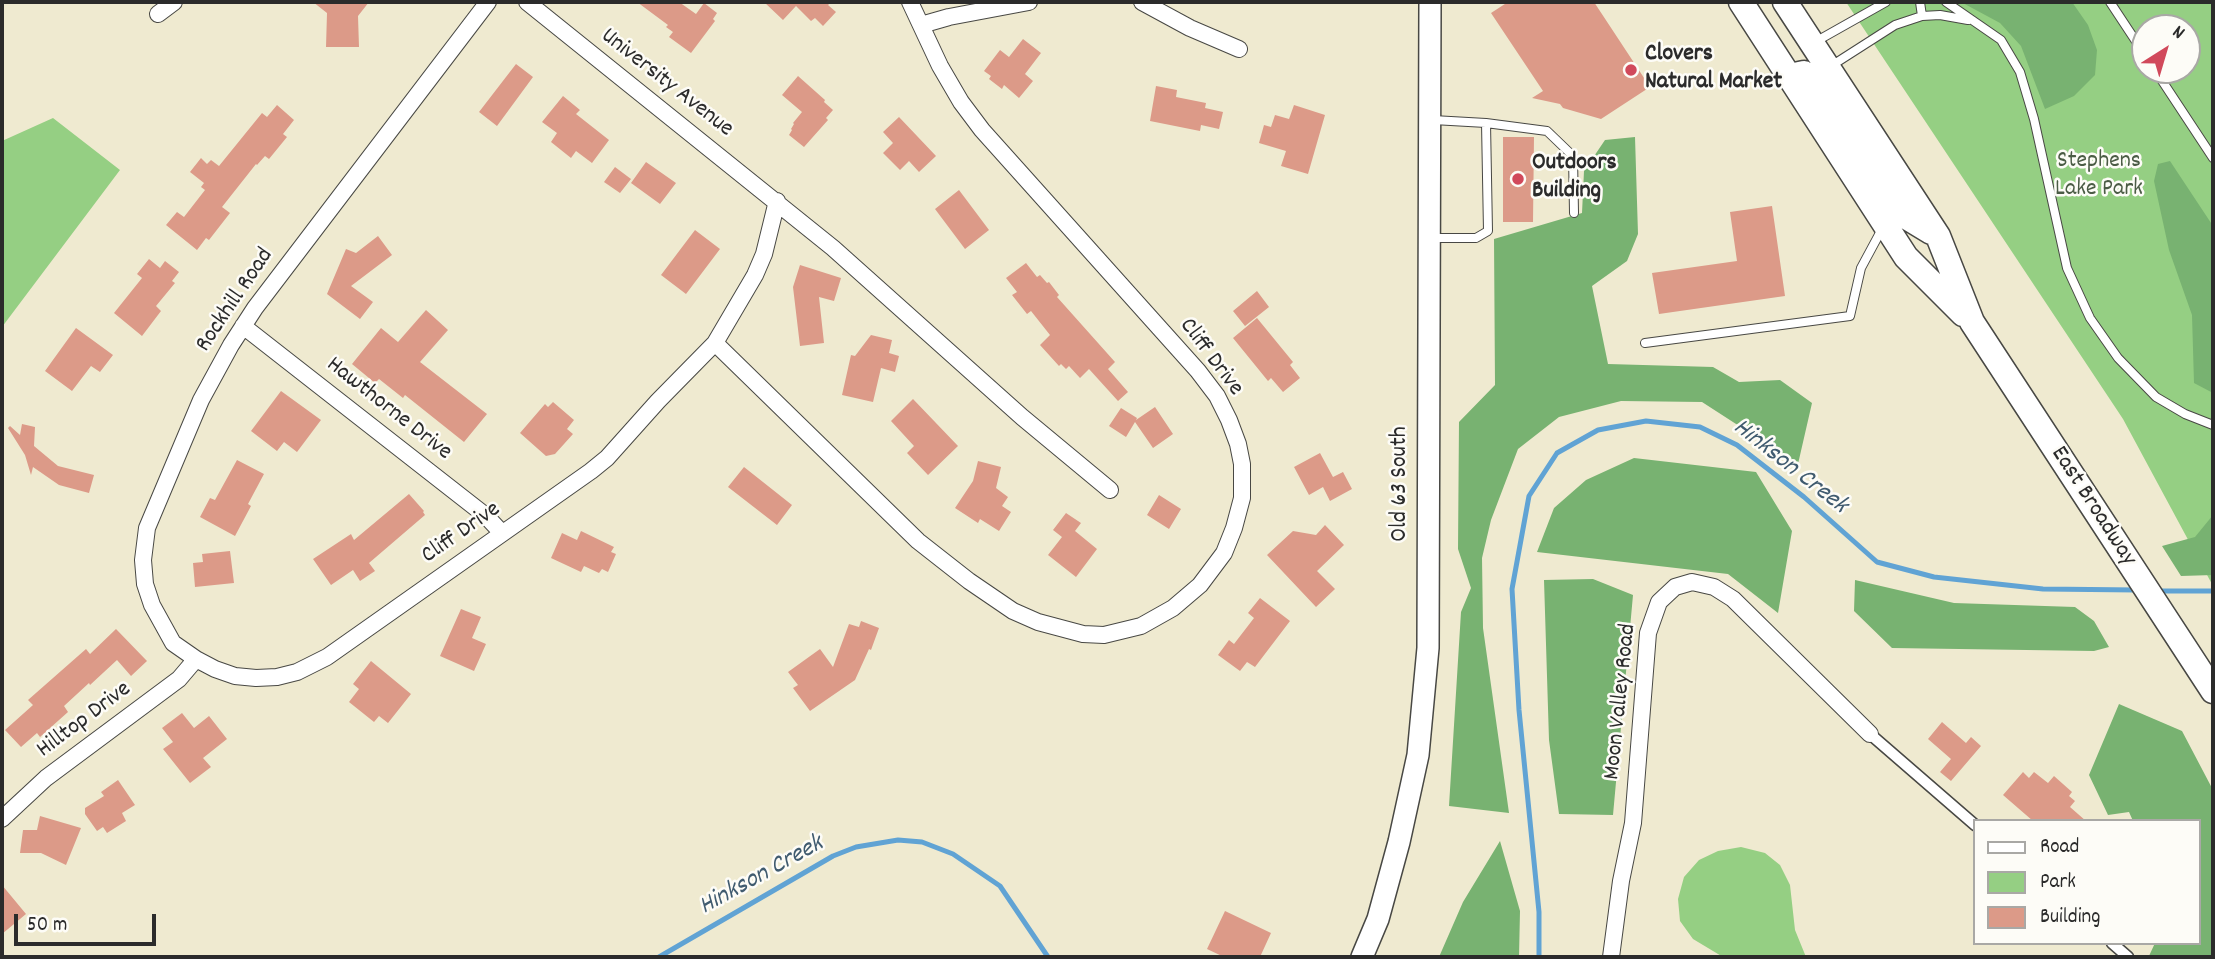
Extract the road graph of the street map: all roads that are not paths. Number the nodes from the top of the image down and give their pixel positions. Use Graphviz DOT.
graph roads {
  1 [pos="174,2"];
  2 [pos="488,2"];
  3 [pos="527,2"];
  4 [pos="910,2"];
  5 [pos="1029,2"];
  6 [pos="1142,2"];
  7 [pos="1430,2"];
  8 [pos="1741,2"];
  9 [pos="1761,2"];
  10 [pos="1784,2"];
  11 [pos="1886,2"];
  12 [pos="1920,2"];
  13 [pos="1946,2"];
  14 [pos="2110,2"];
  15 [pos="158,14"];
  16 [pos="1922,16"];
  17 [pos="1970,20"];
  18 [pos="921,25"];
  19 [pos="2131,34"];
  20 [pos="1813,44"];
  21 [pos="1239,49"];
  22 [pos="1828,68"];
  23 [pos="1790,76"];
  24 [pos="2164,84"];
  25 [pos="1430,120"];
  26 [pos="1486,123"];
  27 [pos="2213,158"];
  28 [pos="777,201"];
  29 [pos="1574,213"];
  30 [pos="1885,224"];
  31 [pos="1938,236"];
  32 [pos="1429,238"];
  33 [pos="1972,322"];
  34 [pos="243,326"];
  35 [pos="715,343"];
  36 [pos="1646,343"];
  37 [pos="2213,425"];
  38 [pos="1110,490"];
  39 [pos="502,533"];
  40 [pos="196,659"];
  41 [pos="2213,691"];
  42 [pos="1870,734"];
  43 [pos="2,819"];
  44 [pos="1974,824"];
  45 [pos="2114,945"];
  46 [pos="1362,957"];
  47 [pos="1612,957"];
  48 [pos="2128,957"];
  1 -- 15 [label="street"];
  2 -- 34 [label="street, Rockhill Road"];
  3 -- 28 [label="street, University Avenue"];
  4 -- 18 [label="street, Cliff Drive"];
  5 -- 18 [label="street"];
  6 -- 21 [label="street"];
  7 -- 25 [label="main road, Old 63 South"];
  8 -- 23 [label="main road, East Broadway"];
  9 -- 22 [label="main road"];
  10 -- 20 [label="main road, East Broadway"];
  11 -- 20 [label="lane"];
  12 -- 16 [label="lane"];
  13 -- 17 [label="lane"];
  14 -- 19 [label="lane"];
  16 -- 17 [label="lane"];
  16 -- 22 [label="lane"];
  17 -- 37 [label="lane"];
  18 -- 35 [label="street, Cliff Drive"];
  20 -- 22 [label="main road, East Broadway"];
  22 -- 31 [label="main road, East Broadway"];
  23 -- 30 [label="main road, East Broadway"];
  23 -- 31 [label="main road"];
  24 -- 27 [label="lane"];
  25 -- 26 [label="lane"];
  25 -- 32 [label="main road, Old 63 South"];
  26 -- 29 [label="lane"];
  26 -- 32 [label="lane"];
  28 -- 35 [label="street, Cliff Drive"];
  28 -- 38 [label="street, University Avenue"];
  30 -- 33 [label="main road, East Broadway"];
  30 -- 36 [label="lane"];
  31 -- 33 [label="main road, East Broadway"];
  32 -- 46 [label="main road, Old 63 South"];
  33 -- 41 [label="main road, East Broadway"];
  34 -- 39 [label="street, Hawthorne Drive"];
  34 -- 40 [label="street, Rockhill Road"];
  35 -- 39 [label="street, Cliff Drive"];
  39 -- 40 [label="street, Cliff Drive"];
  40 -- 43 [label="street, Hilltop Drive"];
  42 -- 44 [label="street"];
  42 -- 47 [label="street, Moon Valley Road"];
  45 -- 48 [label="street"];
}
